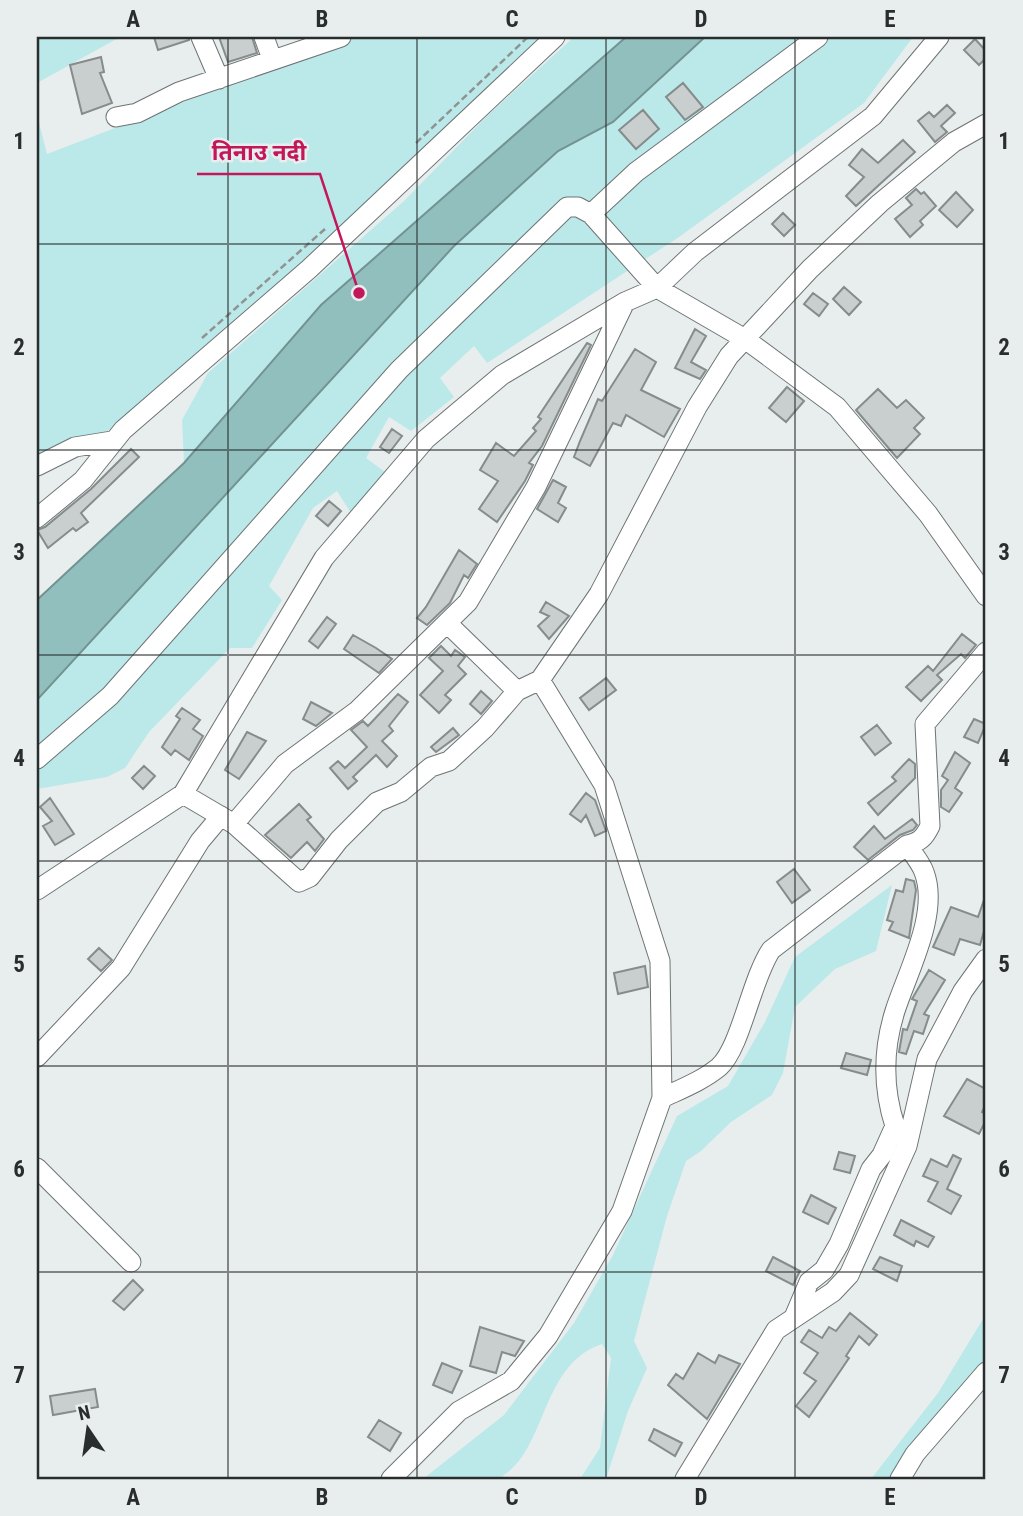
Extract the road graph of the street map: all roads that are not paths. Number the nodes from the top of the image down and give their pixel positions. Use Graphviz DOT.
graph roads {
  1 [pos="201,37"];
  2 [pos="264,37"];
  3 [pos="341,37"];
  4 [pos="555,37"];
  5 [pos="818,37"];
  6 [pos="939,37"];
  7 [pos="272,59"];
  8 [pos="219,79"];
  9 [pos="116,117"];
  10 [pos="986,124"];
  11 [pos="591,214"];
  12 [pos="657,288"];
  13 [pos="625,302"];
  14 [pos="745,339"];
  15 [pos="112,441"];
  16 [pos="37,466"];
  17 [pos="37,518"];
  18 [pos="986,596"];
  19 [pos="448,624"];
  20 [pos="986,652"];
  21 [pos="540,680"];
  22 [pos="517,691"];
  23 [pos="37,759"];
  24 [pos="183,794"];
  25 [pos="228,820"];
  26 [pos="907,845"];
  27 [pos="37,890"];
  28 [pos="986,959"];
  29 [pos="37,1057"];
  30 [pos="662,1098"];
  31 [pos="37,1168"];
  32 [pos="131,1262"];
  33 [pos="795,1315"];
  34 [pos="986,1372"];
  35 [pos="391,1479"];
  36 [pos="685,1479"];
  37 [pos="900,1479"];
  1 -- 8 [label="street"];
  2 -- 7 [label="street"];
  3 -- 7 [label="street"];
  4 -- 15 [label="street"];
  5 -- 11 [label="street"];
  6 -- 12 [label="street"];
  7 -- 8 [label="street"];
  8 -- 9 [label="street"];
  10 -- 14 [label="street"];
  11 -- 12 [label="street"];
  11 -- 23 [label="street"];
  12 -- 13 [label="street"];
  12 -- 14 [label="street"];
  13 -- 19 [label="street"];
  13 -- 24 [label="street"];
  14 -- 18 [label="street"];
  14 -- 21 [label="street"];
  15 -- 16 [label="street"];
  15 -- 17 [label="street"];
  19 -- 22 [label="street"];
  19 -- 25 [label="street"];
  20 -- 26 [label="street"];
  21 -- 22 [label="street"];
  21 -- 30 [label="street"];
  22 -- 25 [label="street"];
  24 -- 25 [label="street"];
  24 -- 27 [label="street"];
  25 -- 29 [label="street"];
  26 -- 30 [label="street"];
  26 -- 33 [label="street"];
  28 -- 33 [label="street"];
  30 -- 35 [label="street"];
  31 -- 32 [label="street"];
  33 -- 36 [label="street"];
  34 -- 37 [label="street"];
}
